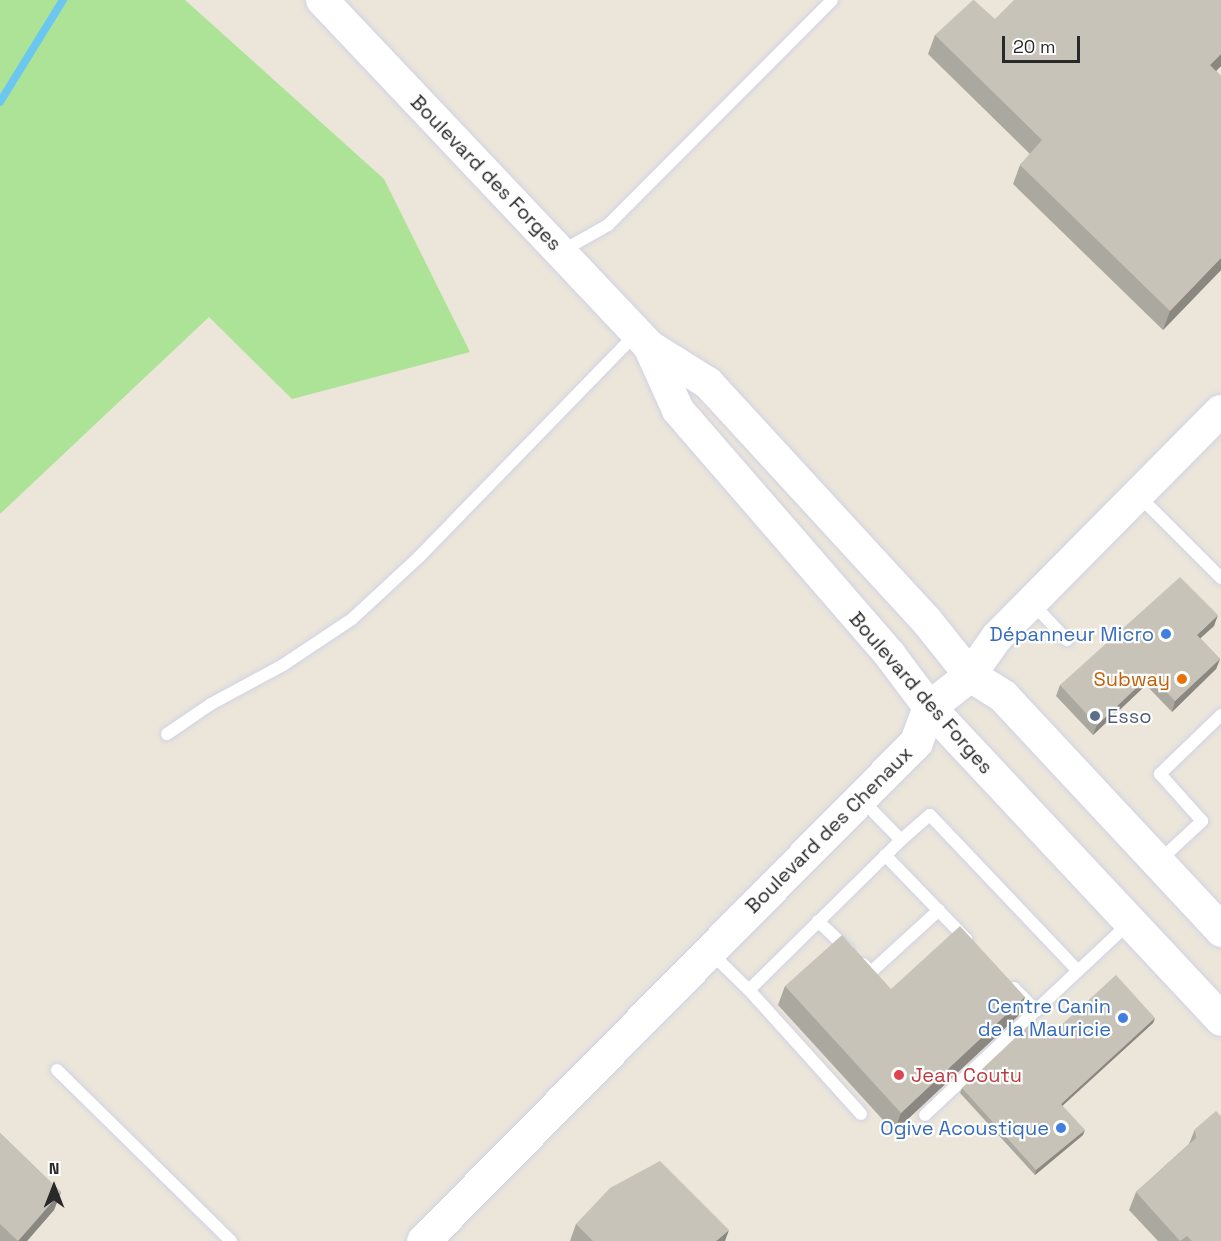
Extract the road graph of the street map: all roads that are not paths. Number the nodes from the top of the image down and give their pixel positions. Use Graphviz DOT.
graph roads {
  1 [pos="322,0"];
  2 [pos="832,0"];
  3 [pos="561,251"];
  4 [pos="643,340"];
  5 [pos="1221,411"];
  6 [pos="1138,494"];
  7 [pos="1221,578"];
  8 [pos="1031,602"];
  9 [pos="1067,640"];
  10 [pos="970,675"];
  11 [pos="929,707"];
  12 [pos="1221,715"];
  13 [pos="167,734"];
  14 [pos="860,798"];
  15 [pos="901,840"];
  16 [pos="885,855"];
  17 [pos="1158,862"];
  18 [pos="939,910"];
  19 [pos="819,921"];
  20 [pos="1130,922"];
  21 [pos="1221,930"];
  22 [pos="709,951"];
  23 [pos="979,952"];
  24 [pos="1078,971"];
  25 [pos="1004,977"];
  26 [pos="749,990"];
  27 [pos="1036,1011"];
  28 [pos="1221,1019"];
  29 [pos="57,1070"];
  30 [pos="861,1114"];
  31 [pos="925,1115"];
  32 [pos="231,1241"];
  33 [pos="423,1241"];
  1 -- 3 [label="street, Boulevard des Forges"];
  2 -- 3 [label="lane"];
  3 -- 4 [label="street, Boulevard des Forges"];
  4 -- 10 [label="street, Boulevard des Forges"];
  4 -- 11 [label="street, Boulevard des Forges"];
  4 -- 13 [label="lane"];
  5 -- 6 [label="street"];
  6 -- 7 [label="lane"];
  6 -- 8 [label="street"];
  8 -- 9 [label="lane"];
  8 -- 10 [label="street"];
  10 -- 11 [label="main road"];
  10 -- 17 [label="main road, Boulevard des Forges"];
  11 -- 14 [label="main road, Boulevard des Chenaux"];
  11 -- 20 [label="main road, Boulevard des Forges"];
  12 -- 17 [label="lane"];
  14 -- 15 [label="lane"];
  14 -- 22 [label="main road, Boulevard des Chenaux"];
  15 -- 16 [label="lane"];
  15 -- 24 [label="lane"];
  16 -- 18 [label="lane"];
  16 -- 19 [label="lane"];
  17 -- 21 [label="main road, Boulevard des Forges"];
  18 -- 19 [label="lane"];
  18 -- 23 [label="lane"];
  19 -- 26 [label="lane"];
  20 -- 24 [label="lane"];
  20 -- 28 [label="main road, Boulevard des Forges"];
  22 -- 26 [label="lane"];
  22 -- 33 [label="main road, Boulevard des Chenaux"];
  24 -- 27 [label="lane"];
  25 -- 27 [label="lane"];
  26 -- 30 [label="lane"];
  27 -- 31 [label="lane"];
  29 -- 32 [label="lane"];
}
